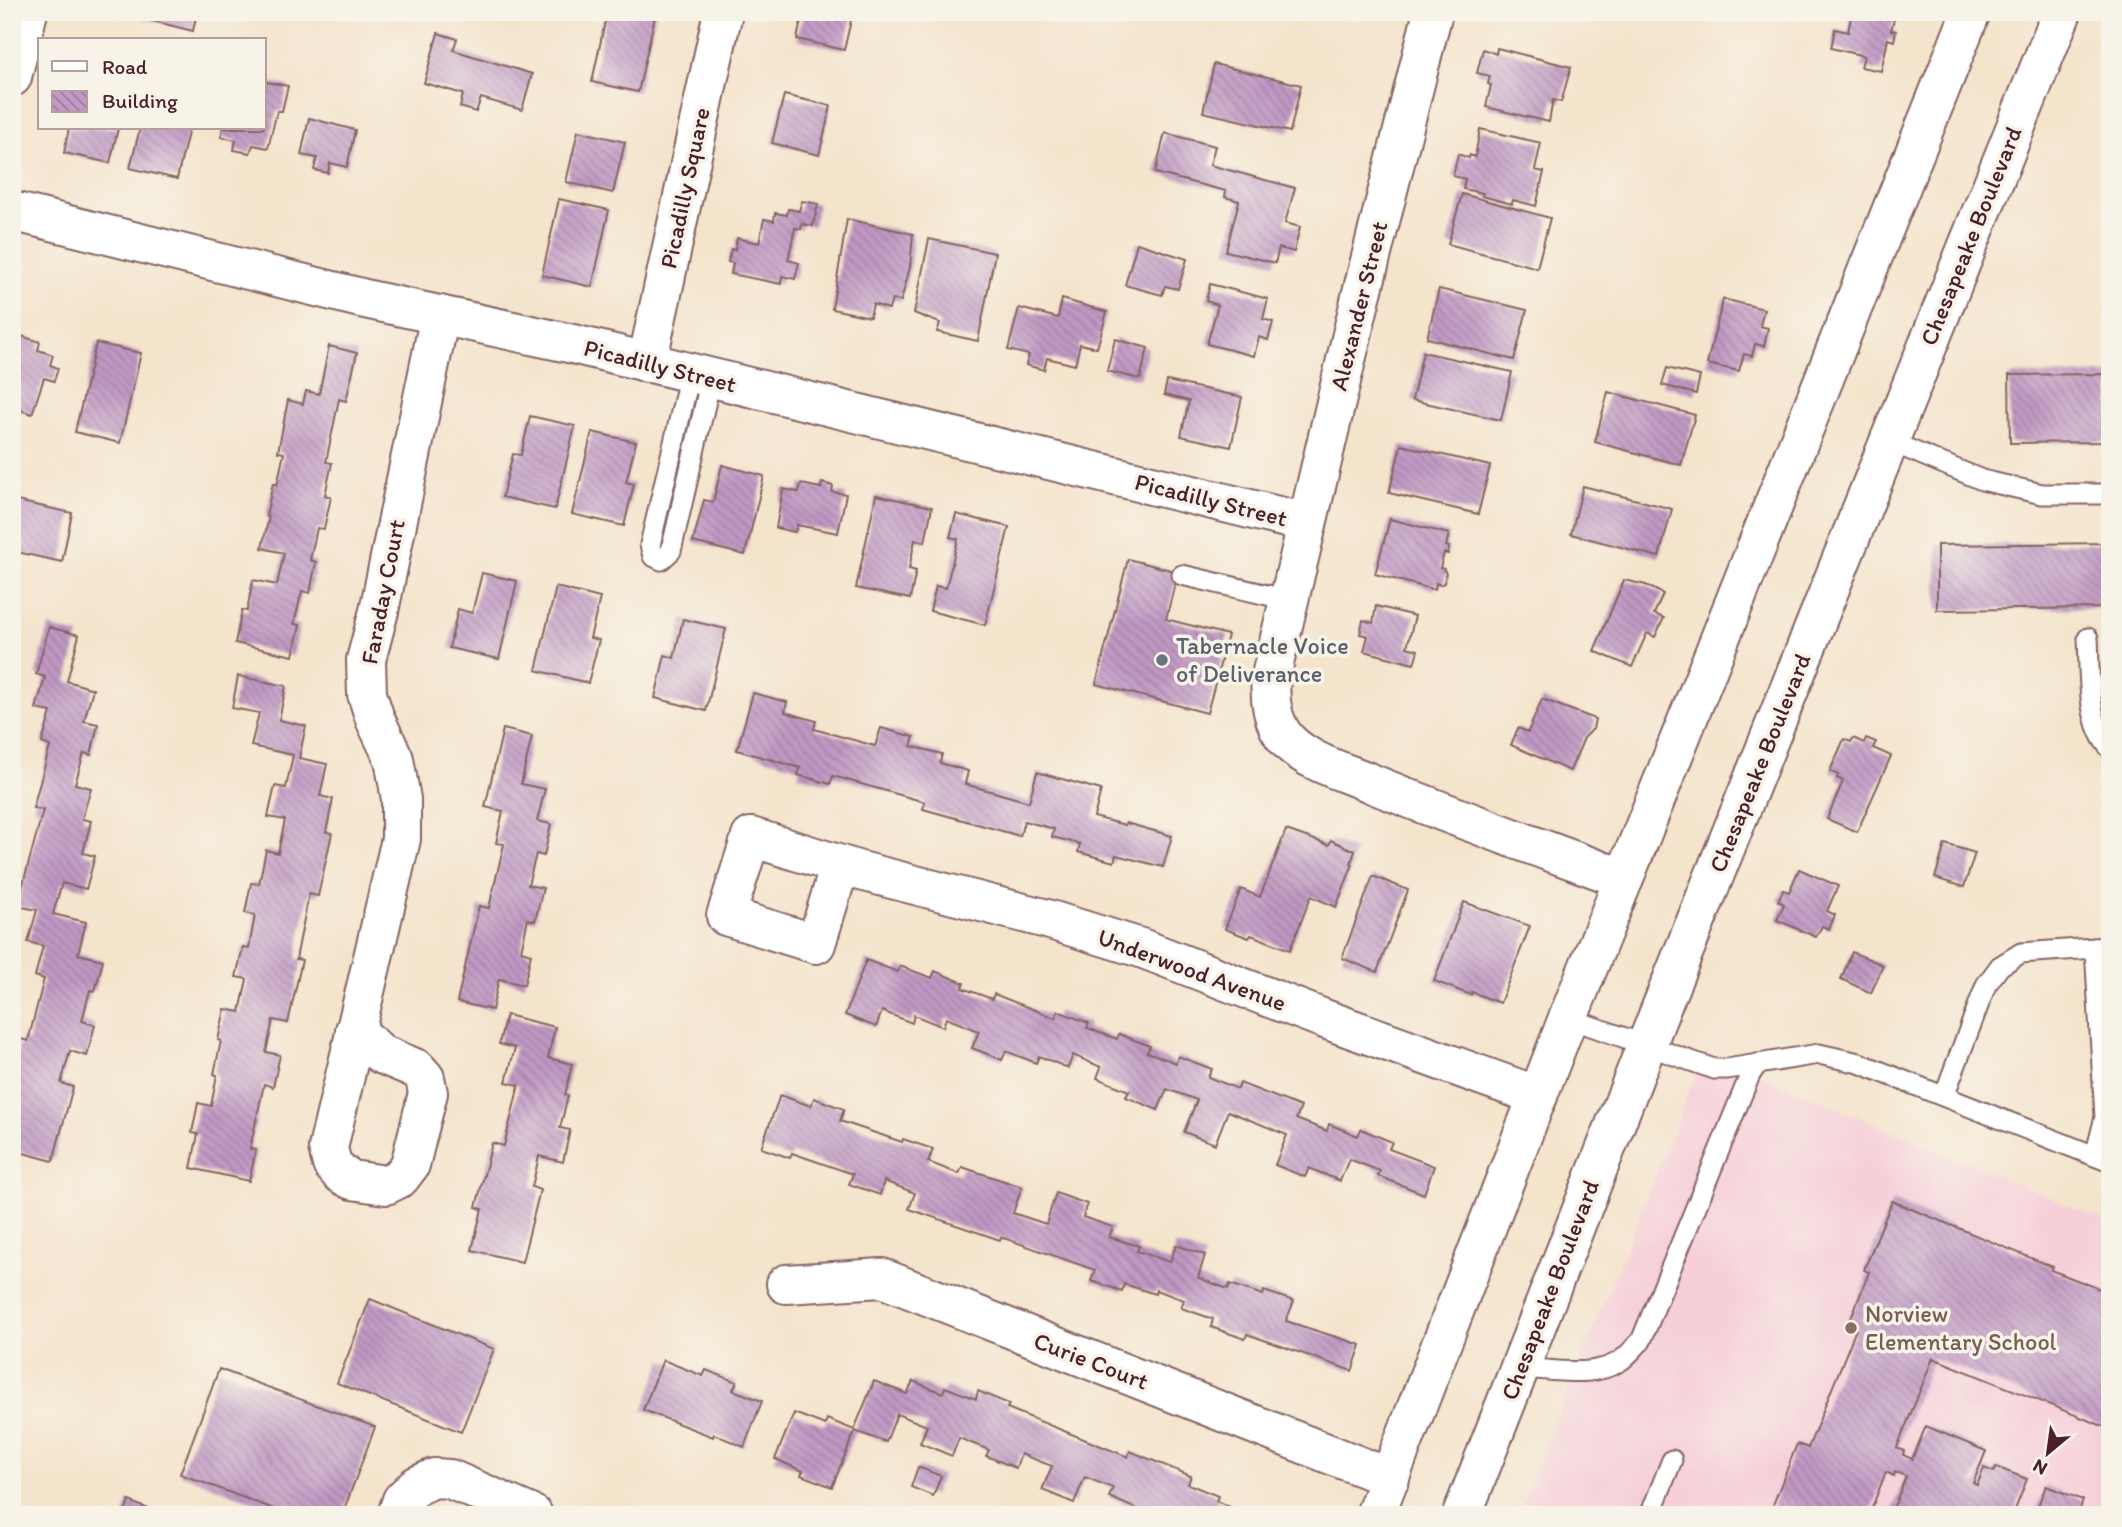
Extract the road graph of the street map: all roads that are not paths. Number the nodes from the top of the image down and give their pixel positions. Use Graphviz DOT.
graph roads {
  1 [pos="28,12"];
  2 [pos="723,12"];
  3 [pos="1433,12"];
  4 [pos="1970,12"];
  5 [pos="2062,12"];
  6 [pos="12,77"];
  7 [pos="12,211"];
  8 [pos="440,315"];
  9 [pos="647,363"];
  10 [pos="700,376"];
  11 [pos="1889,441"];
  12 [pos="2110,494"];
  13 [pos="1307,523"];
  14 [pos="1182,575"];
  15 [pos="1289,600"];
  16 [pos="2088,638"];
  17 [pos="2110,748"];
  18 [pos="840,865"];
  19 [pos="1624,878"];
  20 [pos="2102,947"];
  21 [pos="1568,1018"];
  22 [pos="355,1030"];
  23 [pos="1646,1045"];
  24 [pos="1758,1063"];
  25 [pos="1538,1096"];
  26 [pos="1944,1096"];
  27 [pos="2102,1159"];
  28 [pos="786,1284"];
  29 [pos="1520,1368"];
  30 [pos="1672,1460"];
  31 [pos="1390,1478"];
  32 [pos="397,1515"];
  33 [pos="533,1515"];
  34 [pos="1375,1515"];
  35 [pos="1462,1515"];
  36 [pos="1650,1515"];
  1 -- 6 [label="street"];
  2 -- 9 [label="street, Picadilly Square"];
  3 -- 13 [label="street, Alexander Street"];
  4 -- 19 [label="street"];
  5 -- 11 [label="street, Chesapeake Boulevard"];
  7 -- 8 [label="street, Picadilly Street"];
  8 -- 9 [label="street, Picadilly Street"];
  8 -- 22 [label="street, Faraday Court"];
  9 -- 10 [label="street, Picadilly Street"];
  10 -- 10 [label="lane"];
  10 -- 13 [label="street, Picadilly Street"];
  11 -- 12 [label="lane"];
  11 -- 23 [label="street, Chesapeake Boulevard"];
  13 -- 15 [label="street, Alexander Street"];
  14 -- 15 [label="lane"];
  15 -- 19 [label="street"];
  16 -- 17 [label="lane"];
  18 -- 25 [label="street, Underwood Avenue"];
  19 -- 21 [label="street"];
  20 -- 26 [label="lane"];
  20 -- 27 [label="lane"];
  21 -- 23 [label="lane"];
  21 -- 25 [label="street"];
  23 -- 24 [label="lane"];
  23 -- 29 [label="street, Chesapeake Boulevard"];
  24 -- 26 [label="lane"];
  24 -- 29 [label="lane"];
  25 -- 31 [label="street"];
  26 -- 27 [label="lane"];
  28 -- 31 [label="street, Curie Court"];
  29 -- 35 [label="street, Chesapeake Boulevard"];
  30 -- 36 [label="lane"];
  31 -- 34 [label="street"];
  32 -- 33 [label="street"];
}
